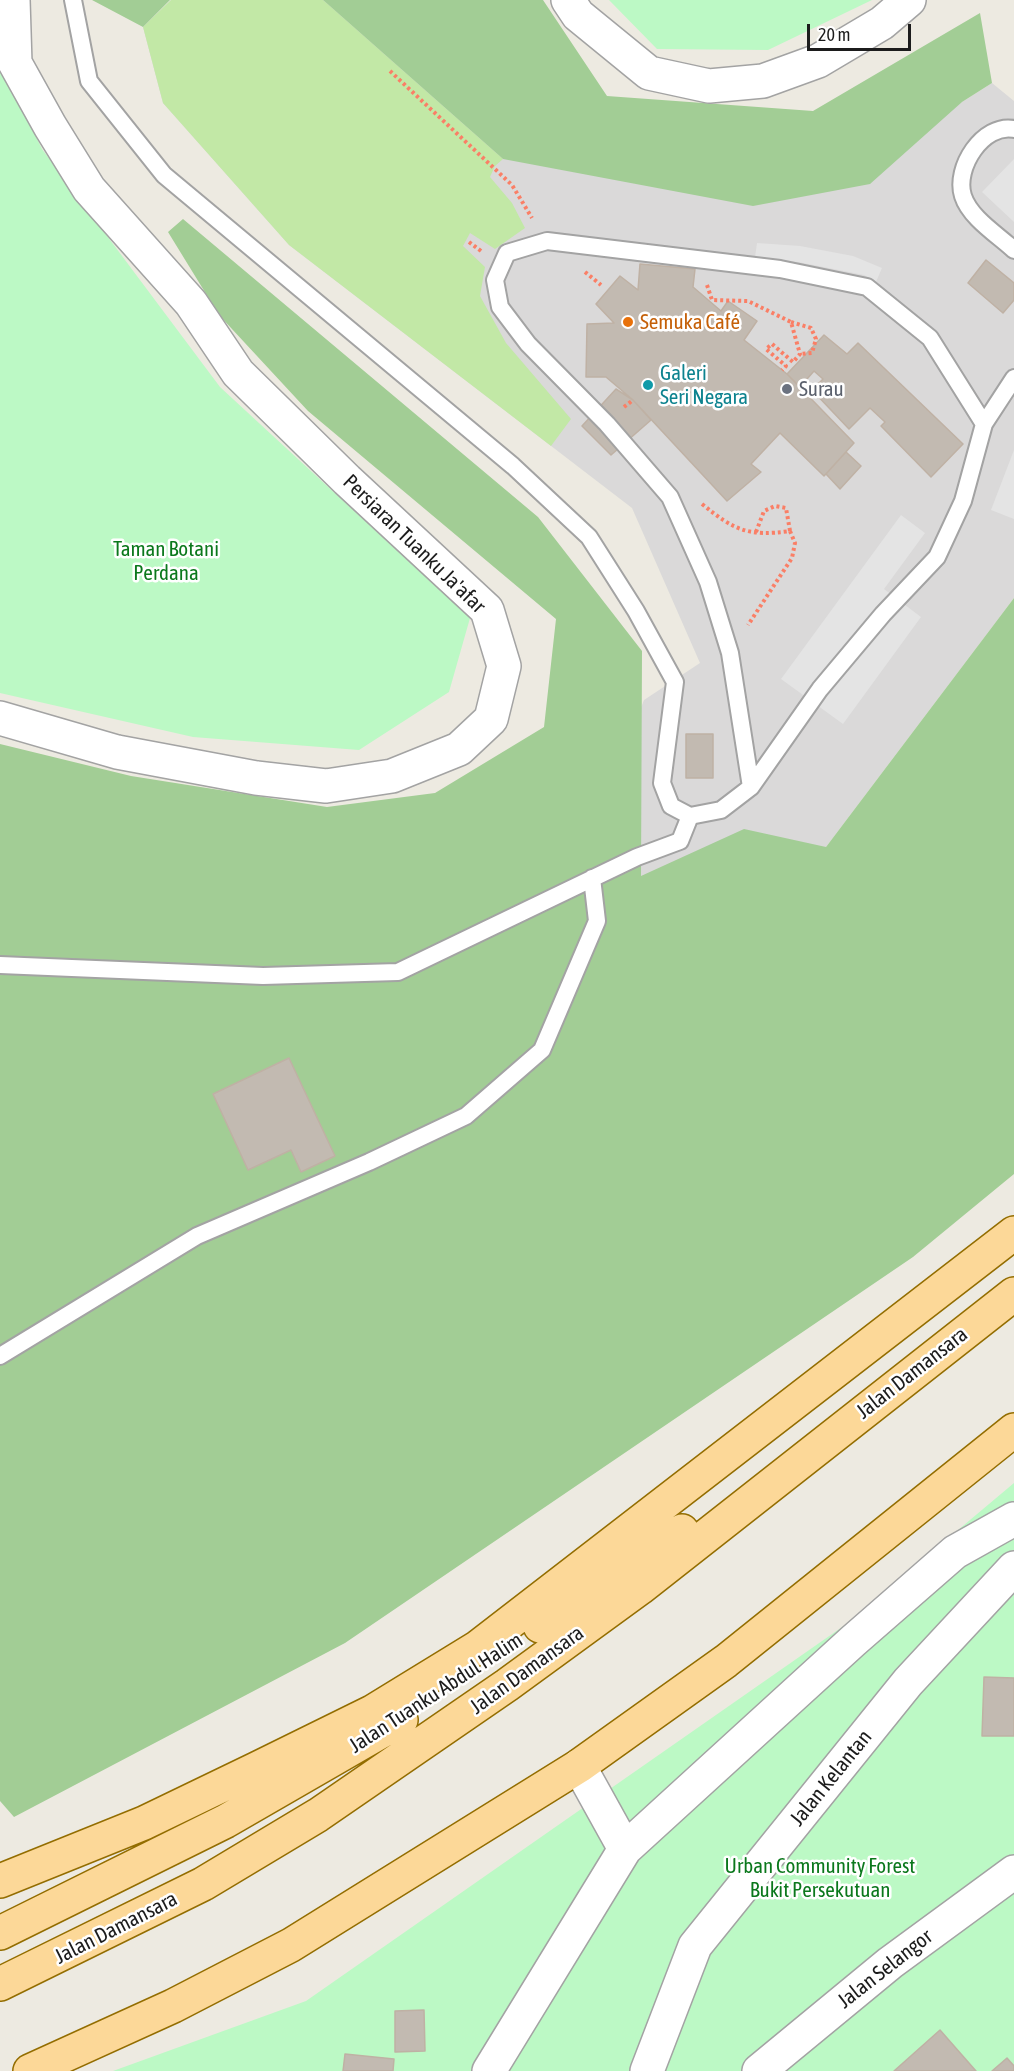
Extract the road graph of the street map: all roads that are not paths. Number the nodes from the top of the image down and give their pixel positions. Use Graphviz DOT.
graph roads {
  1 [pos="13,0"];
  2 [pos="73,0"];
  3 [pos="568,0"];
  4 [pos="909,0"];
  5 [pos="1014,129"];
  6 [pos="1014,250"];
  7 [pos="1014,378"];
  8 [pos="984,424"];
  9 [pos="0,718"];
  10 [pos="751,787"];
  11 [pos="690,816"];
  12 [pos="592,878"];
  13 [pos="0,965"];
  14 [pos="1014,1233"];
  15 [pos="1014,1294"];
  16 [pos="0,1356"];
  17 [pos="1014,1430"];
  18 [pos="824,1442"];
  19 [pos="1014,1519"];
  20 [pos="1014,1568"];
  21 [pos="579,1766"];
  22 [pos="625,1850"];
  23 [pos="1014,1872"];
  24 [pos="0,1881"];
  25 [pos="0,1933"];
  26 [pos="0,1984"];
  27 [pos="30,2071"];
  28 [pos="489,2071"];
  29 [pos="647,2071"];
  30 [pos="759,2071"];
  1 -- 9 [label="street, Persiaran Tuanku Ja'afar"];
  2 -- 11 [label="lane"];
  3 -- 4 [label="street"];
  5 -- 6 [label="lane"];
  7 -- 8 [label="lane"];
  8 -- 10 [label="lane"];
  8 -- 10 [label="lane"];
  10 -- 11 [label="lane"];
  11 -- 12 [label="lane"];
  12 -- 13 [label="lane"];
  12 -- 16 [label="lane"];
  14 -- 24 [label="main road"];
  15 -- 18 [label="main road, Jalan Damansara"];
  17 -- 21 [label="main road"];
  18 -- 25 [label="main road, Jalan Tuanku Abdul Halim"];
  18 -- 26 [label="main road, Jalan Damansara"];
  19 -- 22 [label="street"];
  20 -- 29 [label="street, Jalan Kelantan"];
  21 -- 22 [label="street"];
  21 -- 27 [label="main road"];
  22 -- 28 [label="street"];
  23 -- 30 [label="street, Jalan Selangor"];
}
